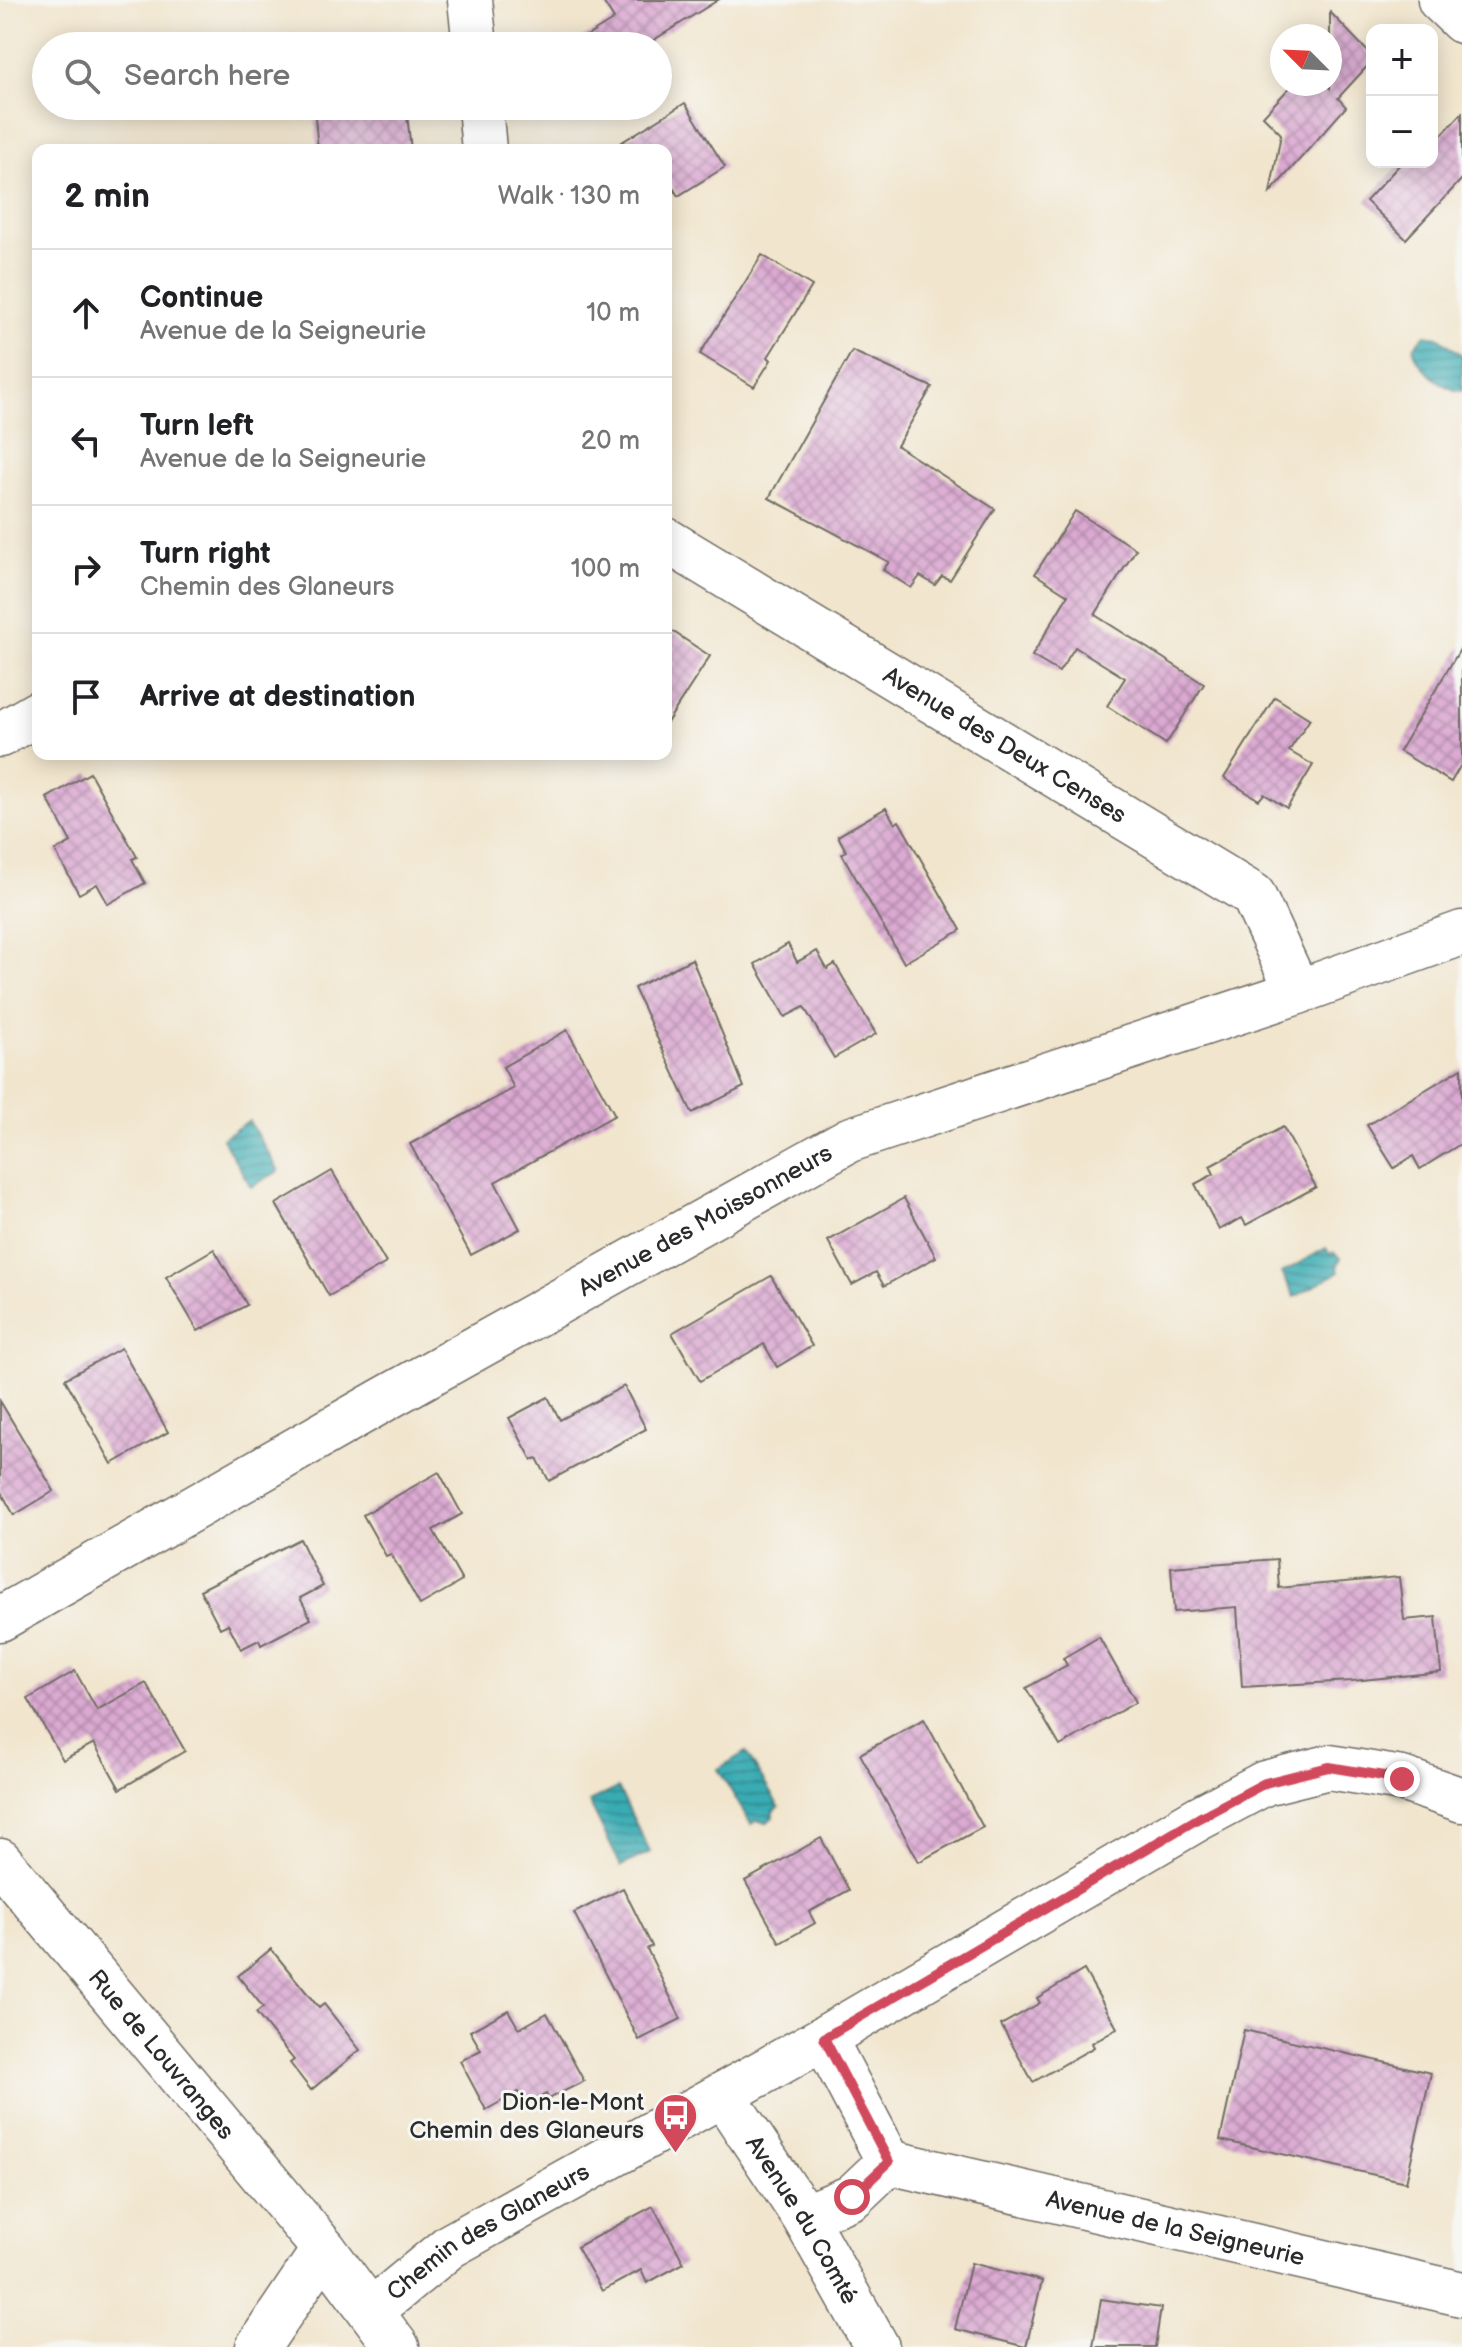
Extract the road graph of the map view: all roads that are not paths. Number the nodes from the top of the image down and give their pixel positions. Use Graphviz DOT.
graph roads {
  1 [pos="470,0"];
  2 [pos="1440,0"];
  3 [pos="1462,21"];
  4 [pos="473,32"];
  5 [pos="481,120"];
  6 [pos="483,144"];
  7 [pos="672,544"];
  8 [pos="32,716"];
  9 [pos="0,735"];
  10 [pos="1462,933"];
  11 [pos="1298,992"];
  12 [pos="0,1619"];
  13 [pos="1462,1800"];
  14 [pos="0,1861"];
  15 [pos="824,2038"];
  16 [pos="723,2095"];
  17 [pos="889,2162"];
  18 [pos="804,2217"];
  19 [pos="324,2249"];
  20 [pos="1462,2294"];
  21 [pos="371,2311"];
  22 [pos="258,2347"];
  23 [pos="397,2347"];
  24 [pos="877,2347"];
  1 -- 4 [label="street"];
  2 -- 3 [label="street"];
  5 -- 6 [label="street"];
  7 -- 11 [label="street, Avenue des Deux Censes"];
  8 -- 9 [label="street"];
  10 -- 11 [label="street, Avenue des Moissonneurs"];
  11 -- 12 [label="street, Avenue des Moissonneurs"];
  13 -- 15 [label="street, Chemin des Glaneurs"];
  14 -- 19 [label="street, Rue de Louvranges"];
  15 -- 16 [label="street, Chemin des Glaneurs"];
  15 -- 17 [label="street"];
  16 -- 18 [label="street, Avenue du Comté"];
  16 -- 21 [label="street, Chemin des Glaneurs"];
  17 -- 18 [label="street"];
  17 -- 20 [label="street, Avenue de la Seigneurie"];
  18 -- 24 [label="street, Avenue du Comté"];
  19 -- 21 [label="street, Rue de Louvranges"];
  19 -- 22 [label="street"];
  21 -- 23 [label="street, Rue de Louvranges"];
}
